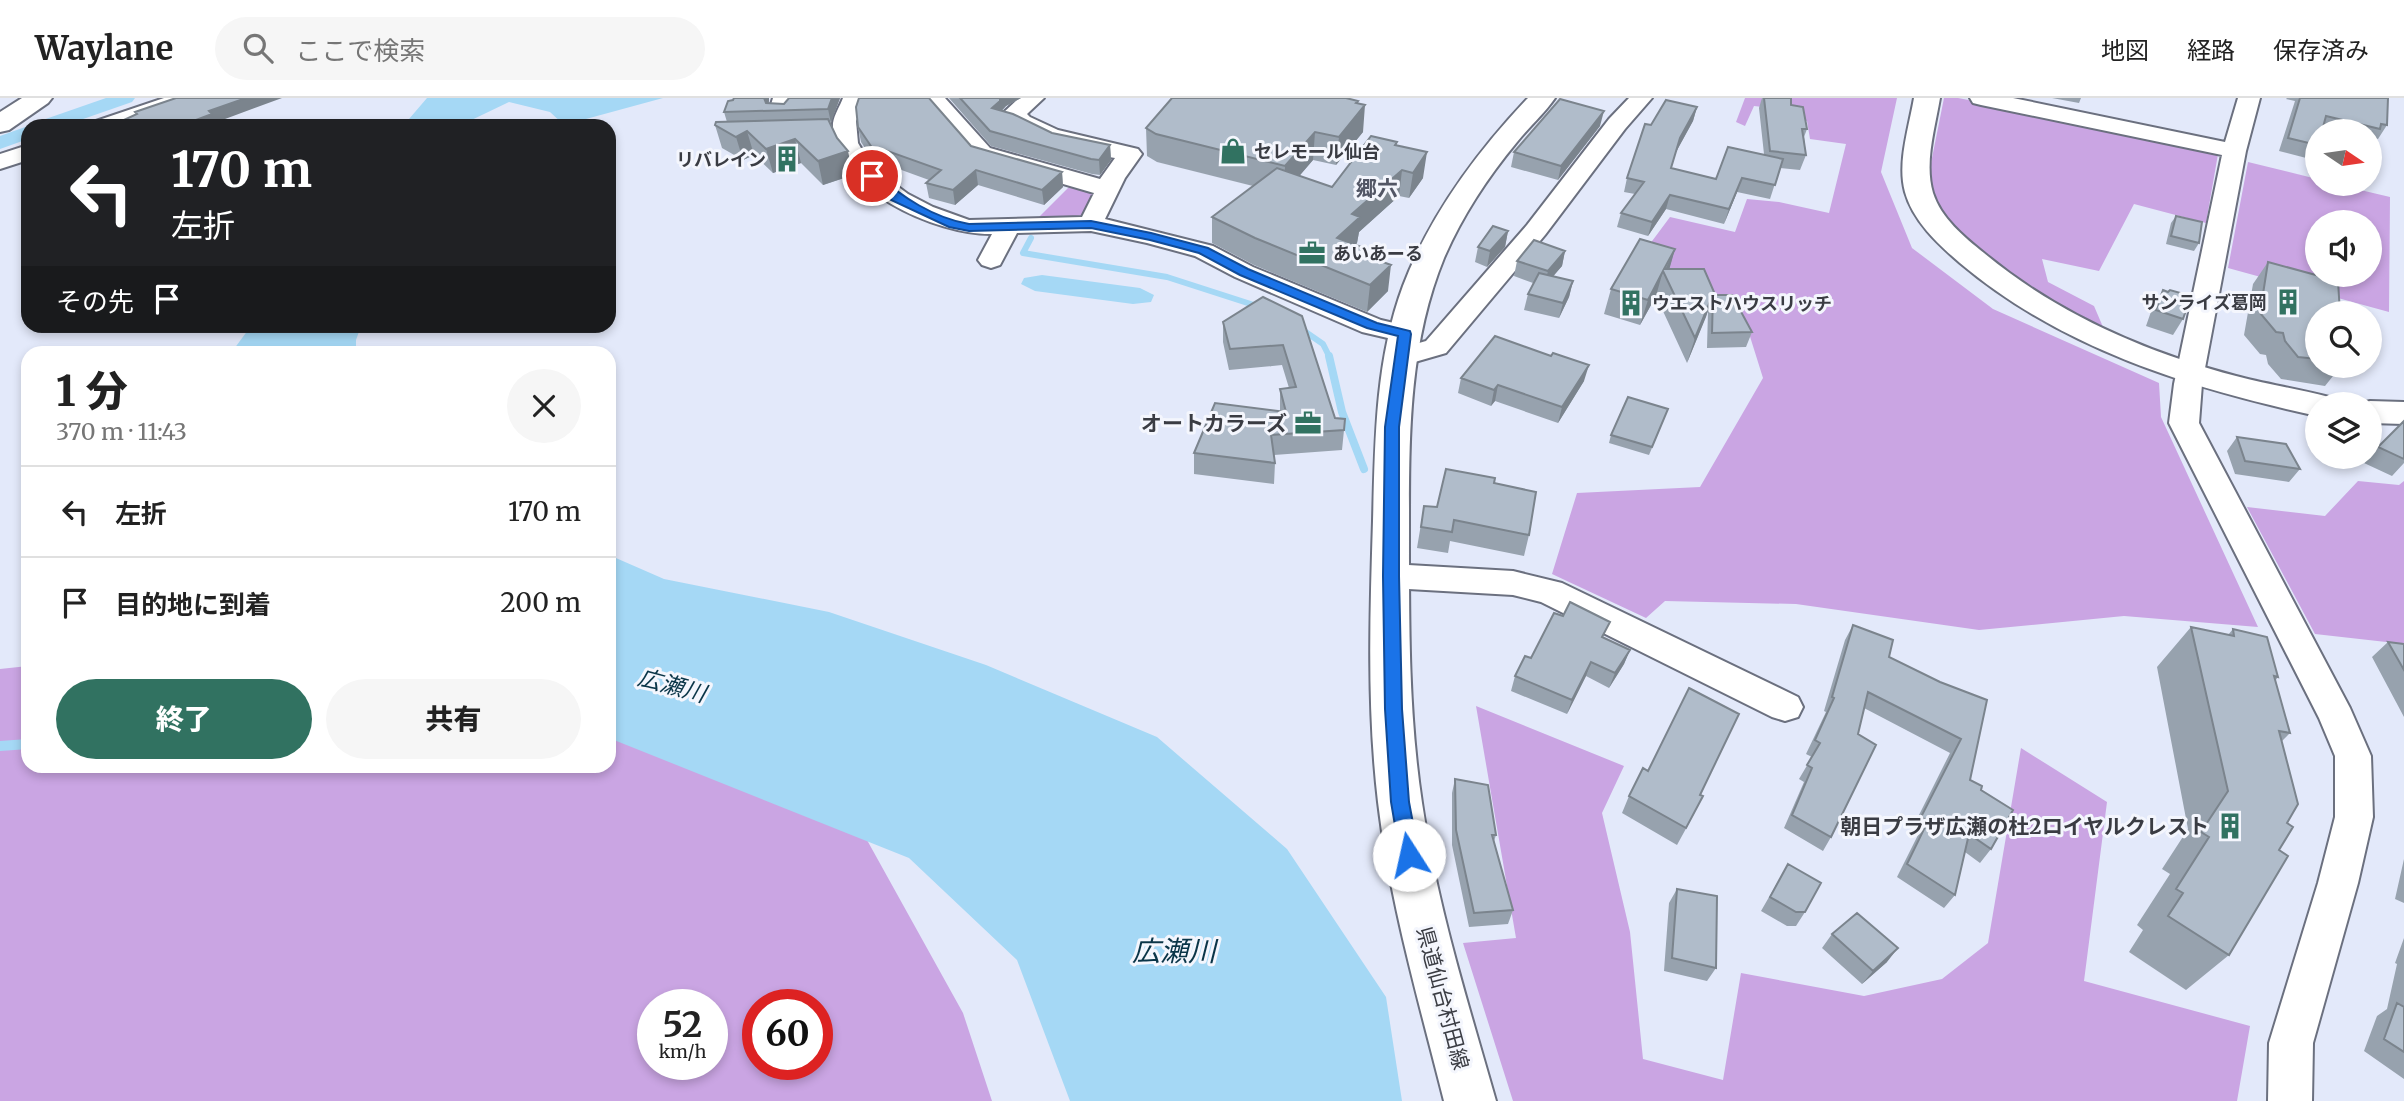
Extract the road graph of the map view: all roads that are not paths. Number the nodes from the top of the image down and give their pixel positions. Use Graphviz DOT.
graph roads {
  1 [pos="185,98"];
  2 [pos="854,98"];
  3 [pos="933,98"];
  4 [pos="1033,98"];
  5 [pos="1542,98"];
  6 [pos="1641,98"];
  7 [pos="1927,98"];
  8 [pos="1980,98"];
  9 [pos="2249,98"];
  10 [pos="124,119"];
  11 [pos="845,133"];
  12 [pos="818,134"];
  13 [pos="1147,135"];
  14 [pos="2234,151"];
  15 [pos="21,154"];
  16 [pos="1130,154"];
  17 [pos="0,162"];
  18 [pos="1107,189"];
  19 [pos="1091,224"];
  20 [pos="1008,226"];
  21 [pos="990,260"];
  22 [pos="1403,345"];
  23 [pos="2191,373"];
  24 [pos="2305,403"];
  25 [pos="2382,412"];
  26 [pos="2404,413"];
  27 [pos="1391,576"];
  28 [pos="1785,707"];
  29 [pos="1470,1101"];
  30 [pos="2290,1101"];
  1 -- 10 [label="street"];
  2 -- 11 [label="street"];
  3 -- 18 [label="street"];
  4 -- 16 [label="street"];
  5 -- 22 [label="main road, 県道仙台村田線"];
  6 -- 22 [label="street"];
  7 -- 23 [label="main road"];
  8 -- 14 [label="street"];
  9 -- 14 [label="street"];
  11 -- 12 [label="street"];
  11 -- 20 [label="street"];
  13 -- 16 [label="street"];
  14 -- 23 [label="street"];
  15 -- 17 [label="street"];
  16 -- 18 [label="street"];
  18 -- 19 [label="street"];
  19 -- 20 [label="street"];
  19 -- 22 [label="street"];
  20 -- 21 [label="street"];
  22 -- 27 [label="main road, 県道仙台村田線"];
  23 -- 24 [label="main road"];
  23 -- 30 [label="street"];
  25 -- 26 [label="main road"];
  27 -- 28 [label="street"];
  27 -- 29 [label="main road, 県道仙台村田線"];
}
